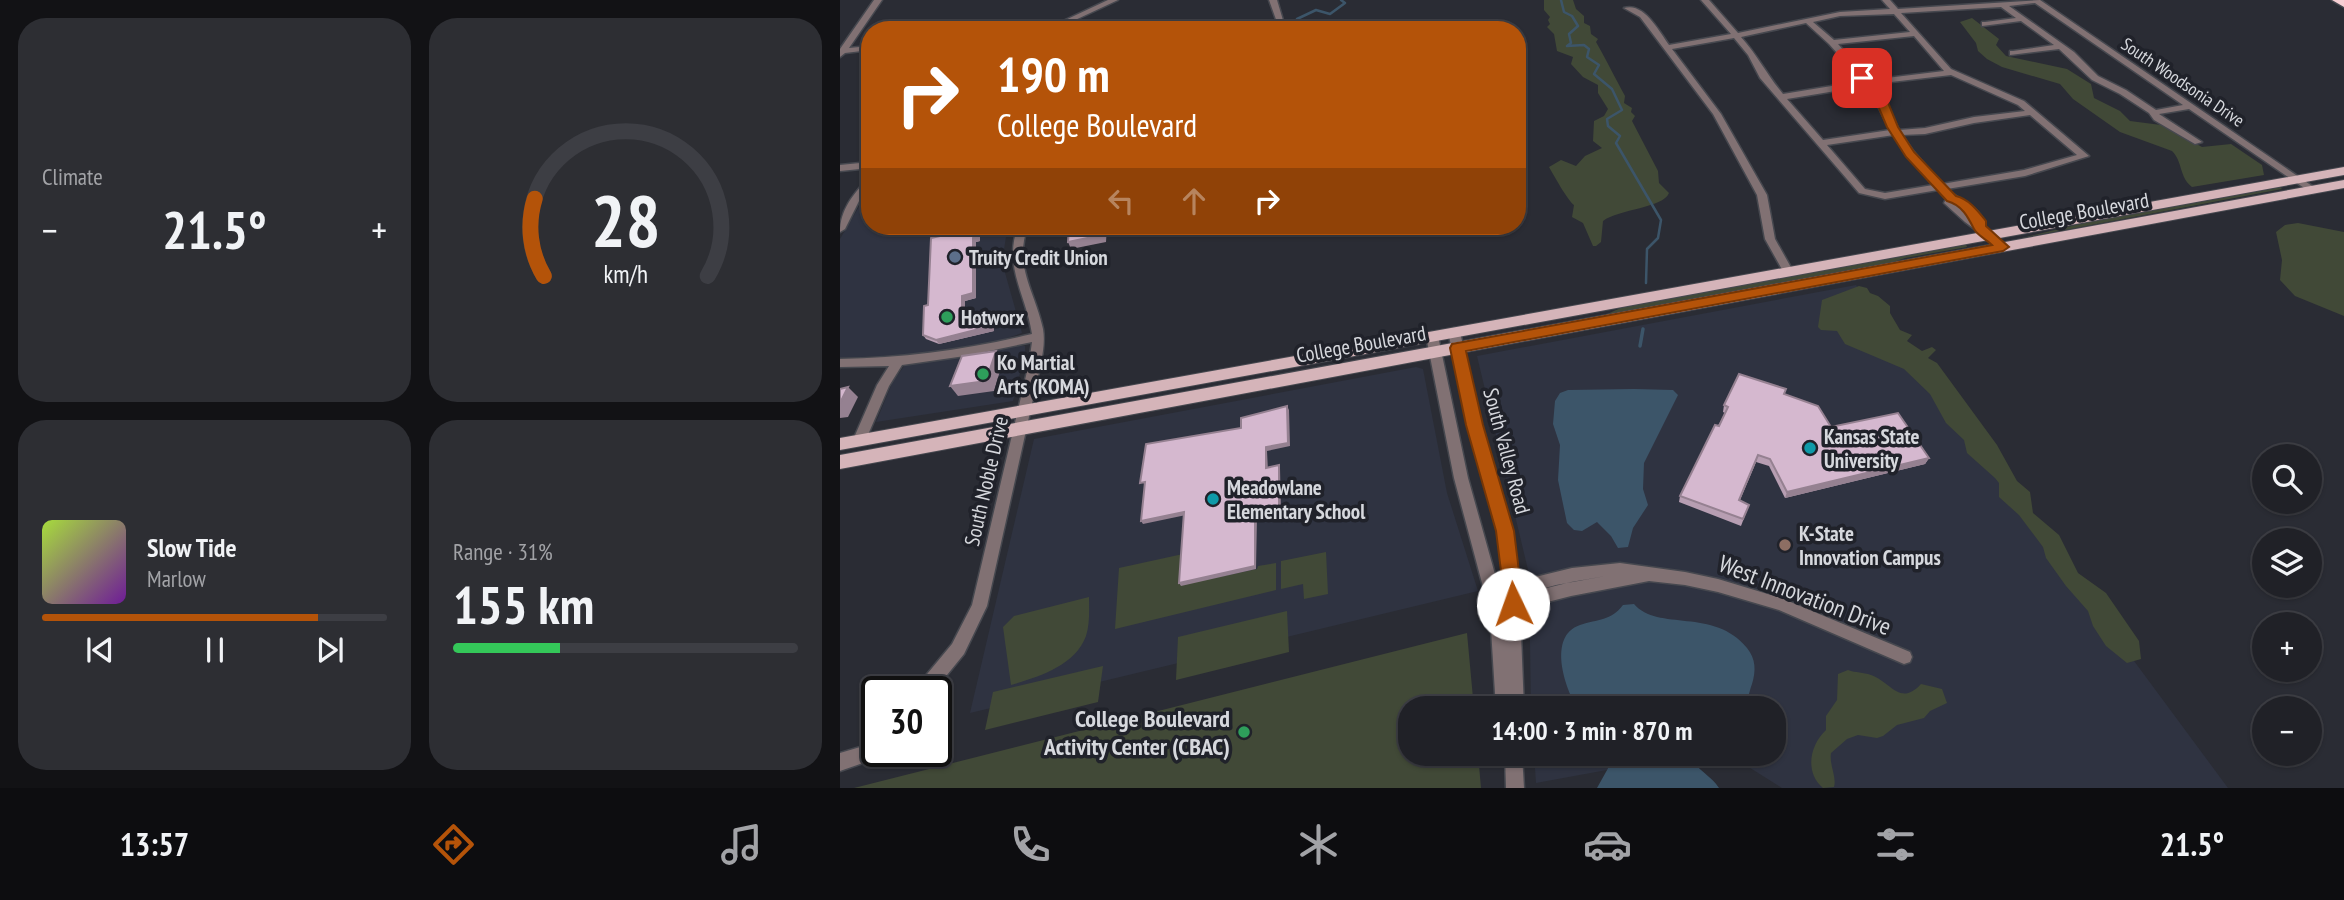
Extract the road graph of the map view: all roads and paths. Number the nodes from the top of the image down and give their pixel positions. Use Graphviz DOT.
graph roads {
  1 [pos="878,0"];
  2 [pos="1114,0"];
  3 [pos="1273,0"];
  4 [pos="1704,0"];
  5 [pos="1886,0"];
  6 [pos="2036,0"];
  7 [pos="2338,0"];
  8 [pos="2002,4"];
  9 [pos="2344,4"];
  10 [pos="1628,8"];
  11 [pos="1896,10"];
  12 [pos="2022,19"];
  13 [pos="1806,20"];
  14 [pos="863,21"];
  15 [pos="1070,21"];
  16 [pos="1281,21"];
  17 [pos="861,23"];
  18 [pos="1985,24"];
  19 [pos="1915,34"];
  20 [pos="1736,36"];
  21 [pos="1832,42"];
  22 [pos="861,44"];
  23 [pos="1668,47"];
  24 [pos="2059,47"];
  25 [pos="861,48"];
  26 [pos="842,49"];
  27 [pos="2013,53"];
  28 [pos="1951,73"];
  29 [pos="1867,83"];
  30 [pos="1781,97"];
  31 [pos="2191,106"];
  32 [pos="2033,112"];
  33 [pos="2153,113"];
  34 [pos="1896,133"];
  35 [pos="2198,142"];
  36 [pos="1821,143"];
  37 [pos="861,166"];
  38 [pos="840,168"];
  39 [pos="2344,171"];
  40 [pos="2298,180"];
  41 [pos="2344,184"];
  42 [pos="1940,187"];
  43 [pos="2313,190"];
  44 [pos="861,192"];
  45 [pos="840,229"];
  46 [pos="1984,231"];
  47 [pos="1019,235"];
  48 [pos="2003,247"];
  49 [pos="1788,271"];
  50 [pos="1038,335"];
  51 [pos="1455,340"];
  52 [pos="1433,344"];
  53 [pos="898,361"];
  54 [pos="840,363"];
  55 [pos="1022,420"];
  56 [pos="859,440"];
  57 [pos="840,444"];
  58 [pos="840,462"];
  59 [pos="1513,597"];
  60 [pos="1495,600"];
  61 [pos="1904,657"];
  62 [pos="936,676"];
  63 [pos="1503,696"];
  64 [pos="1516,696"];
  65 [pos="861,755"];
  66 [pos="840,762"];
  67 [pos="1514,766"];
  68 [pos="1515,788"];
  1 -- 14 [label="street"];
  2 -- 15 [label="street"];
  3 -- 16 [label="street"];
  4 -- 20 [label="street"];
  5 -- 11 [label="street"];
  6 -- 8 [label="street"];
  6 -- 31 [label="street, South Woodsonia Drive"];
  7 -- 9 [label="highway"];
  8 -- 11 [label="street"];
  8 -- 12 [label="street"];
  10 -- 23 [label="street"];
  11 -- 13 [label="street"];
  11 -- 19 [label="street"];
  12 -- 18 [label="street"];
  12 -- 24 [label="street"];
  13 -- 20 [label="street"];
  13 -- 21 [label="street"];
  17 -- 26 [label="street"];
  19 -- 21 [label="street"];
  19 -- 28 [label="street"];
  20 -- 23 [label="street"];
  20 -- 30 [label="street"];
  21 -- 29 [label="street"];
  22 -- 26 [label="street"];
  23 -- 49 [label="street"];
  24 -- 27 [label="street"];
  24 -- 33 [label="street"];
  25 -- 26 [label="street"];
  28 -- 29 [label="street"];
  28 -- 32 [label="street"];
  29 -- 30 [label="street"];
  29 -- 34 [label="street"];
  30 -- 36 [label="street"];
  31 -- 33 [label="street"];
  31 -- 40 [label="street, South Woodsonia Drive"];
  32 -- 34 [label="street"];
  32 -- 42 [label="street"];
  33 -- 35 [label="street"];
  34 -- 36 [label="street"];
  34 -- 42 [label="street"];
  36 -- 42 [label="street"];
  37 -- 38 [label="street"];
  39 -- 40 [label="main road, College Boulevard"];
  40 -- 43 [label="street, South Woodsonia Drive"];
  40 -- 46 [label="main road, College Boulevard"];
  41 -- 43 [label="main road, College Boulevard"];
  42 -- 46 [label="street"];
  43 -- 48 [label="main road, College Boulevard"];
  44 -- 45 [label="street"];
  46 -- 48 [label="street"];
  46 -- 49 [label="main road, College Boulevard"];
  47 -- 50 [label="street, South Noble Drive"];
  48 -- 51 [label="main road, College Boulevard"];
  49 -- 51 [label="main road, College Boulevard"];
  50 -- 53 [label="street"];
  50 -- 55 [label="street, South Noble Drive"];
  51 -- 52 [label="main road, College Boulevard"];
  51 -- 59 [label="street, South Valley Road"];
  52 -- 55 [label="main road, College Boulevard"];
  52 -- 60 [label="street"];
  53 -- 54 [label="street"];
  53 -- 56 [label="street"];
  55 -- 56 [label="main road, College Boulevard"];
  55 -- 58 [label="main road, College Boulevard"];
  55 -- 62 [label="street, South Noble Drive"];
  56 -- 57 [label="main road, College Boulevard"];
  59 -- 60 [label="street, West Innovation Drive"];
  59 -- 61 [label="street, West Innovation Drive"];
  59 -- 64 [label="street, South Valley Road"];
  60 -- 63 [label="street"];
  65 -- 66 [label="street"];
  67 -- 68 [label="street"];
}
